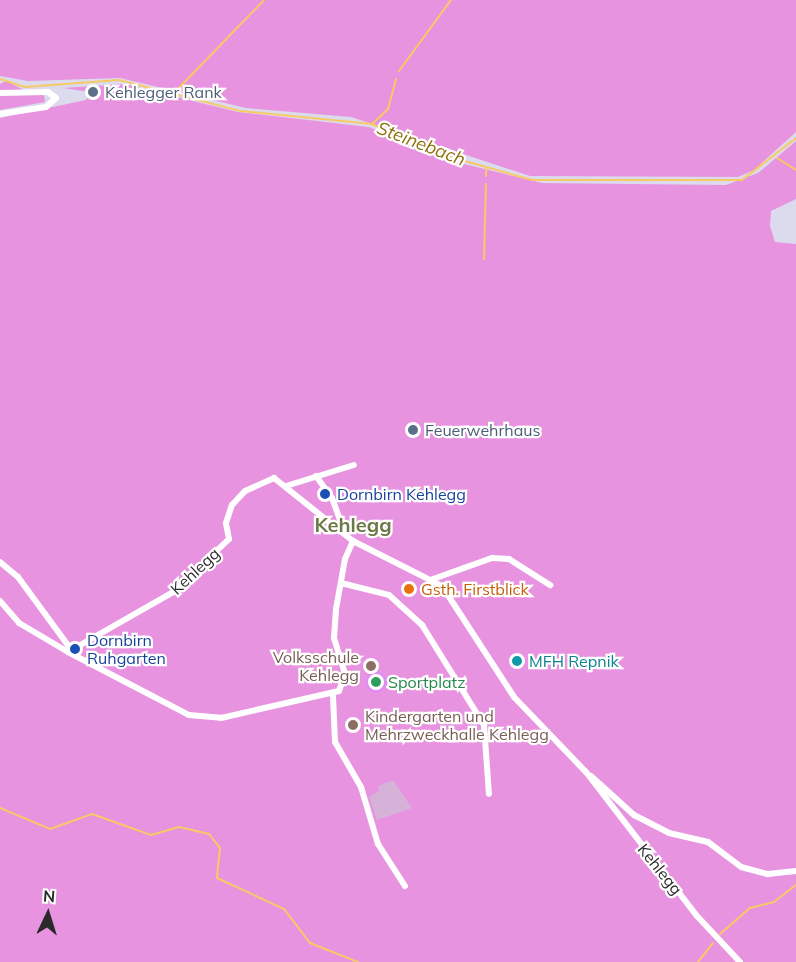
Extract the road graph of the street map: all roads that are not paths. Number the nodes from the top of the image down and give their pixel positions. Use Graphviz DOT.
graph roads {
  1 [pos="0,93"];
  2 [pos="0,114"];
  3 [pos="354,465"];
  4 [pos="316,476"];
  5 [pos="286,486"];
  6 [pos="345,534"];
  7 [pos="354,541"];
  8 [pos="0,562"];
  9 [pos="434,579"];
  10 [pos="341,583"];
  11 [pos="550,585"];
  12 [pos="0,601"];
  13 [pos="69,650"];
  14 [pos="333,696"];
  15 [pos="586,772"];
  16 [pos="489,794"];
  17 [pos="796,872"];
  18 [pos="405,886"];
  19 [pos="740,962"];
  1 -- 2 [label="street"];
  3 -- 4 [label="street, Kehlegg"];
  4 -- 5 [label="street, Kehlegg"];
  4 -- 6 [label="street"];
  5 -- 6 [label="street"];
  5 -- 13 [label="street, Kehlegg"];
  6 -- 7 [label="street"];
  7 -- 9 [label="street"];
  7 -- 10 [label="street"];
  8 -- 13 [label="street"];
  9 -- 11 [label="street"];
  9 -- 15 [label="street, Kehlegg"];
  10 -- 14 [label="street"];
  10 -- 16 [label="street"];
  12 -- 13 [label="street"];
  13 -- 14 [label="street"];
  14 -- 18 [label="street"];
  15 -- 17 [label="street, Kehlegg"];
  15 -- 19 [label="street, Kehlegg"];
}
